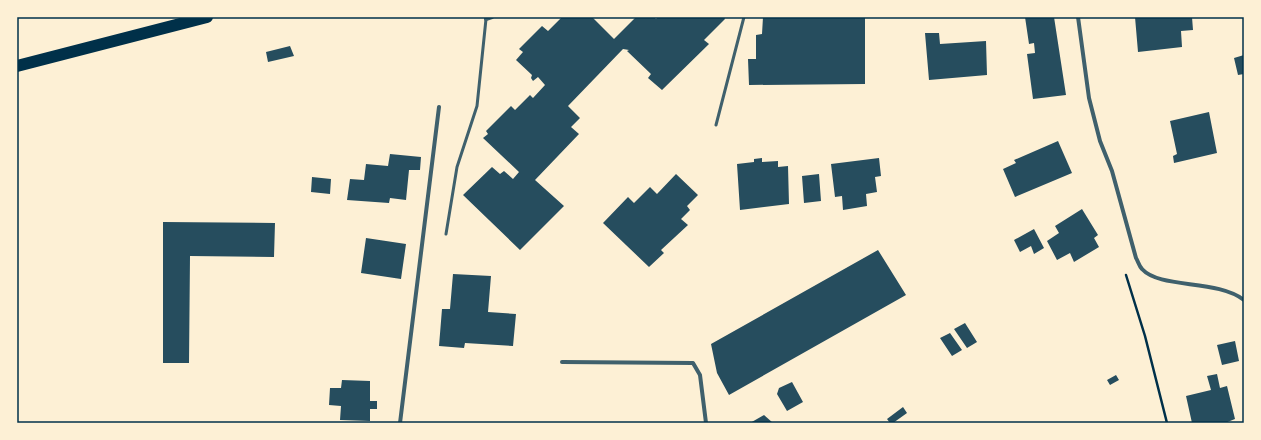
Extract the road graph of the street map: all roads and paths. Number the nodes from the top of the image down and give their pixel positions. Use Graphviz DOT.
graph roads {
  1 [pos="207,17"];
  2 [pos="492,17"];
  3 [pos="744,17"];
  4 [pos="1078,17"];
  5 [pos="486,19"];
  6 [pos="17,66"];
  7 [pos="439,107"];
  8 [pos="716,125"];
  9 [pos="446,234"];
  10 [pos="1124,270"];
  11 [pos="1244,300"];
  12 [pos="562,362"];
  13 [pos="400,423"];
  14 [pos="706,423"];
  15 [pos="1167,423"];
  1 -- 6 [label="highway"];
  2 -- 5 [label="street"];
  3 -- 8 [label="lane"];
  4 -- 11 [label="street"];
  5 -- 9 [label="lane"];
  7 -- 13 [label="street"];
  10 -- 15 [label="path"];
  12 -- 14 [label="street"];
}
